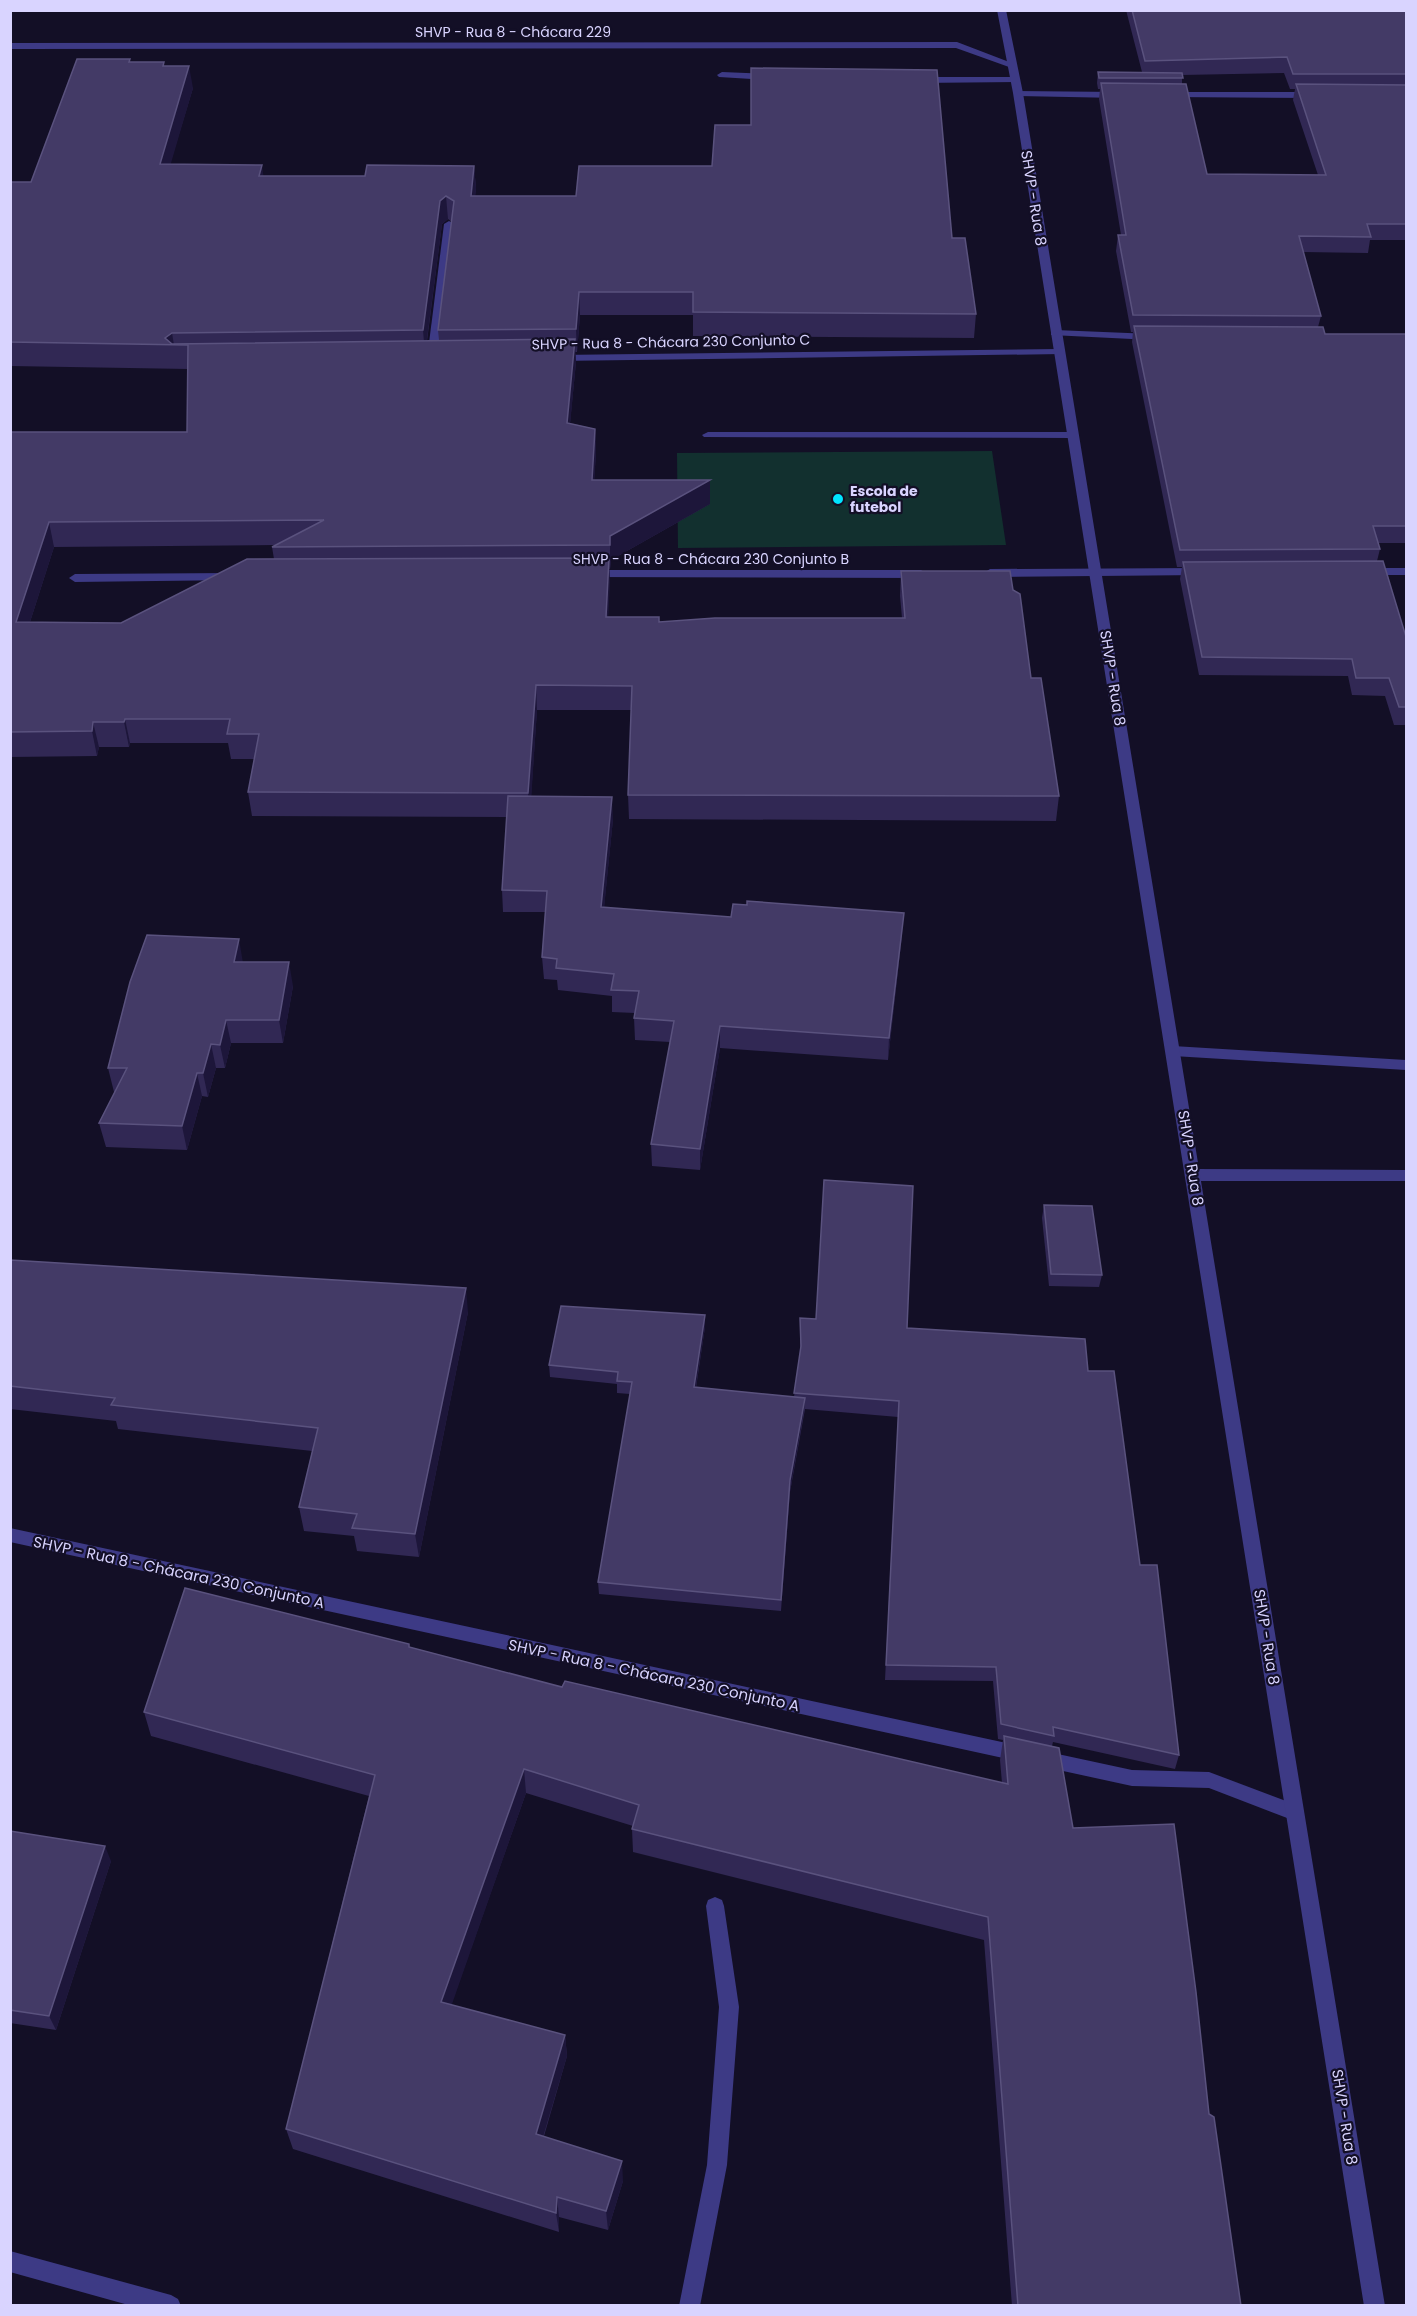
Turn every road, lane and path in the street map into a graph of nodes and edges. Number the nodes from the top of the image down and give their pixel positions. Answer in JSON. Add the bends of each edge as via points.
{"nodes":[{"id":1,"x":1001,"y":10,"type":"edge"},
{"id":2,"x":10,"y":46,"type":"edge"},
{"id":3,"x":722,"y":75,"type":"dead end"},
{"id":4,"x":779,"y":77,"type":"edge"},
{"id":5,"x":1015,"y":79,"type":"junction"},
{"id":6,"x":905,"y":80,"type":"edge"},
{"id":7,"x":1130,"y":95,"type":"edge"},
{"id":8,"x":1165,"y":95,"type":"edge"},
{"id":9,"x":1328,"y":95,"type":"edge"},
{"id":10,"x":449,"y":224,"type":"edge"},
{"id":11,"x":1054,"y":333,"type":"junction"},
{"id":12,"x":1167,"y":337,"type":"edge"},
{"id":13,"x":1058,"y":352,"type":"junction"},
{"id":14,"x":550,"y":358,"type":"edge"},
{"id":15,"x":432,"y":359,"type":"edge"},
{"id":16,"x":708,"y":435,"type":"dead end"},
{"id":17,"x":1072,"y":435,"type":"junction"},
{"id":18,"x":1215,"y":572,"type":"edge"},
{"id":19,"x":1359,"y":572,"type":"edge"},
{"id":20,"x":1407,"y":572,"type":"edge"},
{"id":21,"x":937,"y":573,"type":"edge"},
{"id":22,"x":972,"y":573,"type":"edge"},
{"id":23,"x":1096,"y":573,"type":"junction"},
{"id":24,"x":580,"y":574,"type":"edge"},
{"id":25,"x":251,"y":576,"type":"edge"},
{"id":26,"x":75,"y":578,"type":"dead end"},
{"id":27,"x":1173,"y":1051,"type":"junction"},
{"id":28,"x":1407,"y":1065,"type":"edge"},
{"id":29,"x":1194,"y":1175,"type":"junction"},
{"id":30,"x":1407,"y":1176,"type":"edge"},
{"id":31,"x":10,"y":1535,"type":"edge"},
{"id":32,"x":1295,"y":1813,"type":"junction"},
{"id":33,"x":715,"y":1906,"type":"dead end"},
{"id":34,"x":10,"y":2261,"type":"edge"},
{"id":35,"x":171,"y":2306,"type":"edge"},
{"id":36,"x":689,"y":2306,"type":"edge"},
{"id":37,"x":1375,"y":2306,"type":"edge"}],
"edges":[{"from":1,"to":5,"type":"street","name":"SHVP - Rua 8"},
{"from":2,"to":5,"type":"street","name":"SHVP - Rua 8 - Chácara 229","via":[[957,45]]},
{"from":3,"to":4,"type":"street"},
{"from":5,"to":6,"type":"street"},
{"from":5,"to":7,"type":"street"},
{"from":5,"to":11,"type":"street","name":"SHVP - Rua 8"},
{"from":8,"to":9,"type":"street"},
{"from":10,"to":15,"type":"street"},
{"from":11,"to":12,"type":"street"},
{"from":11,"to":13,"type":"street","name":"SHVP - Rua 8"},
{"from":13,"to":14,"type":"street","name":"SHVP - Rua 8 - Chácara 230 Conjunto C"},
{"from":13,"to":17,"type":"street","name":"SHVP - Rua 8"},
{"from":16,"to":17,"type":"street"},
{"from":17,"to":23,"type":"street","name":"SHVP - Rua 8"},
{"from":18,"to":23,"type":"street"},
{"from":19,"to":20,"type":"street"},
{"from":21,"to":24,"type":"street","name":"SHVP - Rua 8 - Chácara 230 Conjunto B"},
{"from":22,"to":23,"type":"street"},
{"from":23,"to":27,"type":"street","name":"SHVP - Rua 8"},
{"from":25,"to":26,"type":"street"},
{"from":27,"to":28,"type":"street"},
{"from":27,"to":29,"type":"street","name":"SHVP - Rua 8"},
{"from":29,"to":30,"type":"street"},
{"from":29,"to":32,"type":"street","name":"SHVP - Rua 8"},
{"from":31,"to":32,"type":"street","name":"SHVP - Rua 8 - Chácara 230 Conjunto A","via":[[1132,1778],[1209,1780]]},
{"from":32,"to":37,"type":"street","name":"SHVP - Rua 8"},
{"from":33,"to":36,"type":"street","via":[[729,2007],[717,2165]]},
{"from":34,"to":35,"type":"street"}]}
